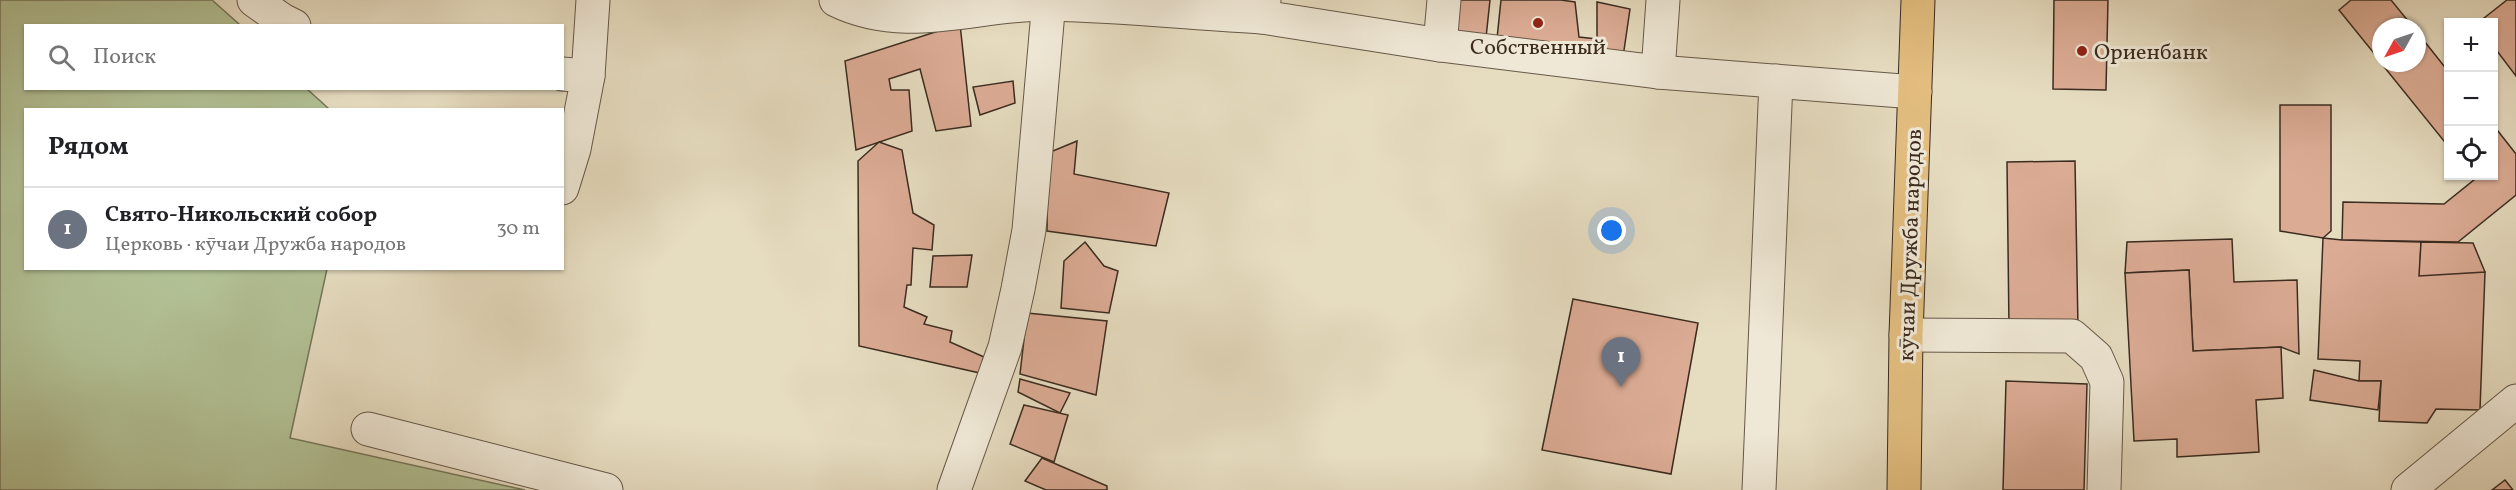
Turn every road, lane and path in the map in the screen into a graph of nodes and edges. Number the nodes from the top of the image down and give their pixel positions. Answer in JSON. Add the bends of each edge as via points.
{"nodes":[{"id":1,"x":254,"y":0,"type":"edge"},
{"id":2,"x":593,"y":0,"type":"edge"},
{"id":3,"x":836,"y":0,"type":"edge"},
{"id":4,"x":1444,"y":0,"type":"edge"},
{"id":5,"x":1663,"y":0,"type":"edge"},
{"id":6,"x":1918,"y":0,"type":"edge"},
{"id":7,"x":1050,"y":2,"type":"edge"},
{"id":8,"x":1263,"y":9,"type":"edge"},
{"id":9,"x":290,"y":24,"type":"edge"},
{"id":10,"x":1440,"y":45,"type":"junction"},
{"id":11,"x":1658,"y":72,"type":"junction"},
{"id":12,"x":575,"y":75,"type":"edge"},
{"id":13,"x":1776,"y":81,"type":"junction"},
{"id":14,"x":1915,"y":92,"type":"junction"},
{"id":15,"x":564,"y":182,"type":"edge"},
{"id":16,"x":1906,"y":335,"type":"junction"},
{"id":17,"x":2516,"y":401,"type":"edge"},
{"id":18,"x":368,"y":429,"type":"dead end"},
{"id":19,"x":606,"y":490,"type":"edge"},
{"id":20,"x":954,"y":490,"type":"edge"},
{"id":21,"x":1759,"y":490,"type":"edge"},
{"id":22,"x":1904,"y":490,"type":"edge"},
{"id":23,"x":2104,"y":490,"type":"edge"},
{"id":24,"x":2408,"y":490,"type":"edge"}],
"edges":[{"from":1,"to":9,"type":"lane"},
{"from":2,"to":12,"type":"lane"},
{"from":3,"to":7,"type":"lane","via":[[858,10],[911,17]]},
{"from":4,"to":10,"type":"lane"},
{"from":5,"to":11,"type":"lane"},
{"from":6,"to":14,"type":"main road","name":"кӯчаи Дружба народов"},
{"from":7,"to":8,"type":"lane"},
{"from":7,"to":20,"type":"lane","via":[[1029,230],[1018,290],[1005,347]]},
{"from":8,"to":10,"type":"lane"},
{"from":10,"to":11,"type":"lane"},
{"from":11,"to":13,"type":"lane"},
{"from":12,"to":15,"type":"lane","via":[[574,149]]},
{"from":13,"to":14,"type":"lane"},
{"from":13,"to":21,"type":"lane"},
{"from":14,"to":16,"type":"main road","name":"кӯчаи Дружба народов"},
{"from":16,"to":22,"type":"main road","name":"кӯчаи Дружба народов"},
{"from":16,"to":23,"type":"lane","via":[[2072,336],[2096,357],[2107,382]]},
{"from":17,"to":24,"type":"lane"},
{"from":18,"to":19,"type":"lane"}]}
